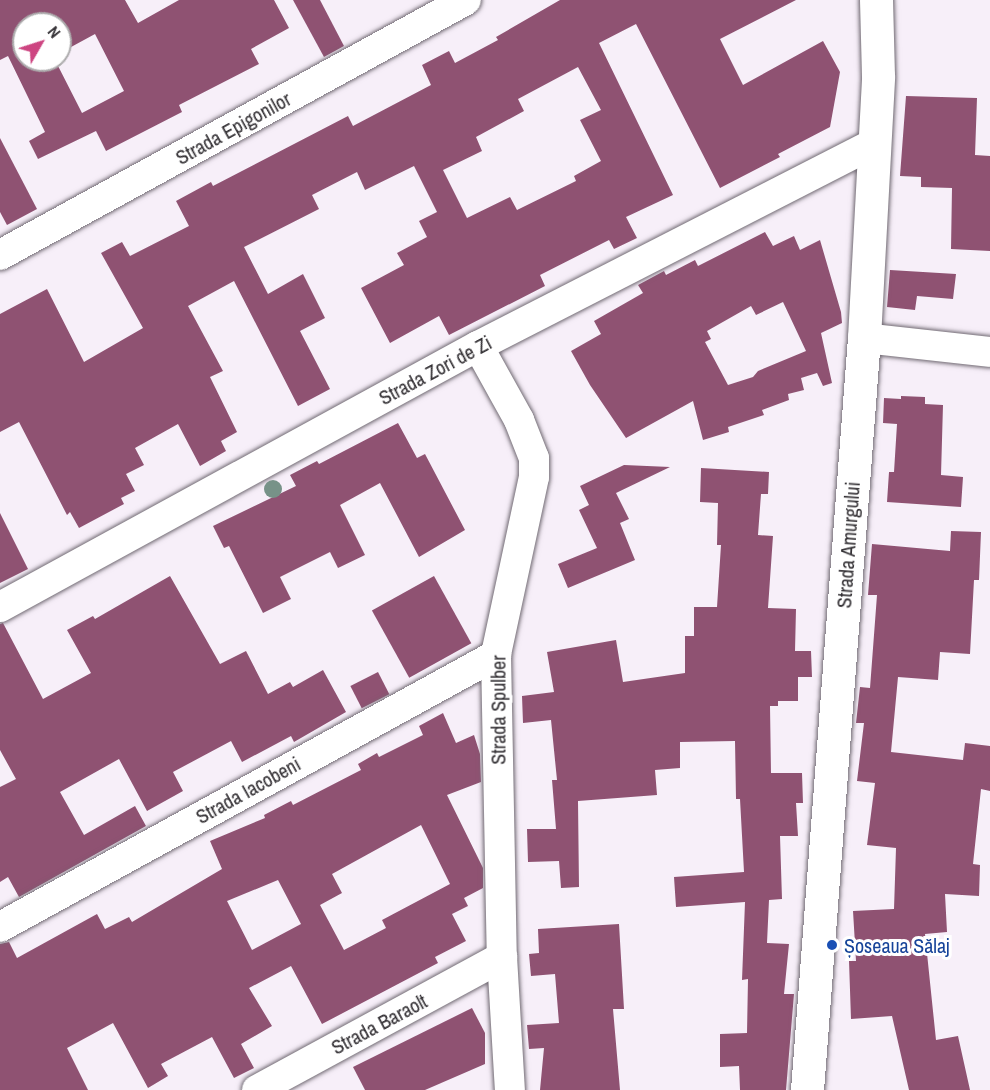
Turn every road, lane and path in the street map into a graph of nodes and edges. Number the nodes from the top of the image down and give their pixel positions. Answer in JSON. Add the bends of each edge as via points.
{"nodes":[{"id":1,"x":466,"y":0,"type":"edge"},
{"id":2,"x":876,"y":0,"type":"edge"},
{"id":3,"x":875,"y":143,"type":"junction"},
{"id":4,"x":0,"y":255,"type":"edge"},
{"id":5,"x":864,"y":338,"type":"junction"},
{"id":6,"x":478,"y":346,"type":"junction"},
{"id":7,"x":990,"y":352,"type":"edge"},
{"id":8,"x":0,"y":607,"type":"edge"},
{"id":9,"x":496,"y":655,"type":"junction"},
{"id":10,"x":0,"y":927,"type":"edge"},
{"id":11,"x":502,"y":957,"type":"junction"},
{"id":12,"x":257,"y":1090,"type":"edge"},
{"id":13,"x":510,"y":1090,"type":"edge"},
{"id":14,"x":807,"y":1090,"type":"edge"}],
"edges":[{"from":1,"to":4,"type":"street","name":"Strada Epigonilor"},
{"from":2,"to":3,"type":"street","name":"Strada Amurgului"},
{"from":3,"to":5,"type":"street","name":"Strada Amurgului"},
{"from":3,"to":6,"type":"street","name":"Strada Zori de Zi"},
{"from":5,"to":7,"type":"street"},
{"from":5,"to":14,"type":"street","name":"Strada Amurgului"},
{"from":6,"to":8,"type":"street","name":"Strada Zori de Zi"},
{"from":6,"to":9,"type":"street","name":"Strada Spulber","via":[[519,420],[534,458],[534,477]]},
{"from":9,"to":10,"type":"street","name":"Strada Iacobeni"},
{"from":9,"to":11,"type":"street","name":"Strada Spulber"},
{"from":11,"to":12,"type":"street","name":"Strada Baraolt"},
{"from":11,"to":13,"type":"street","name":"Strada Spulber"}]}
